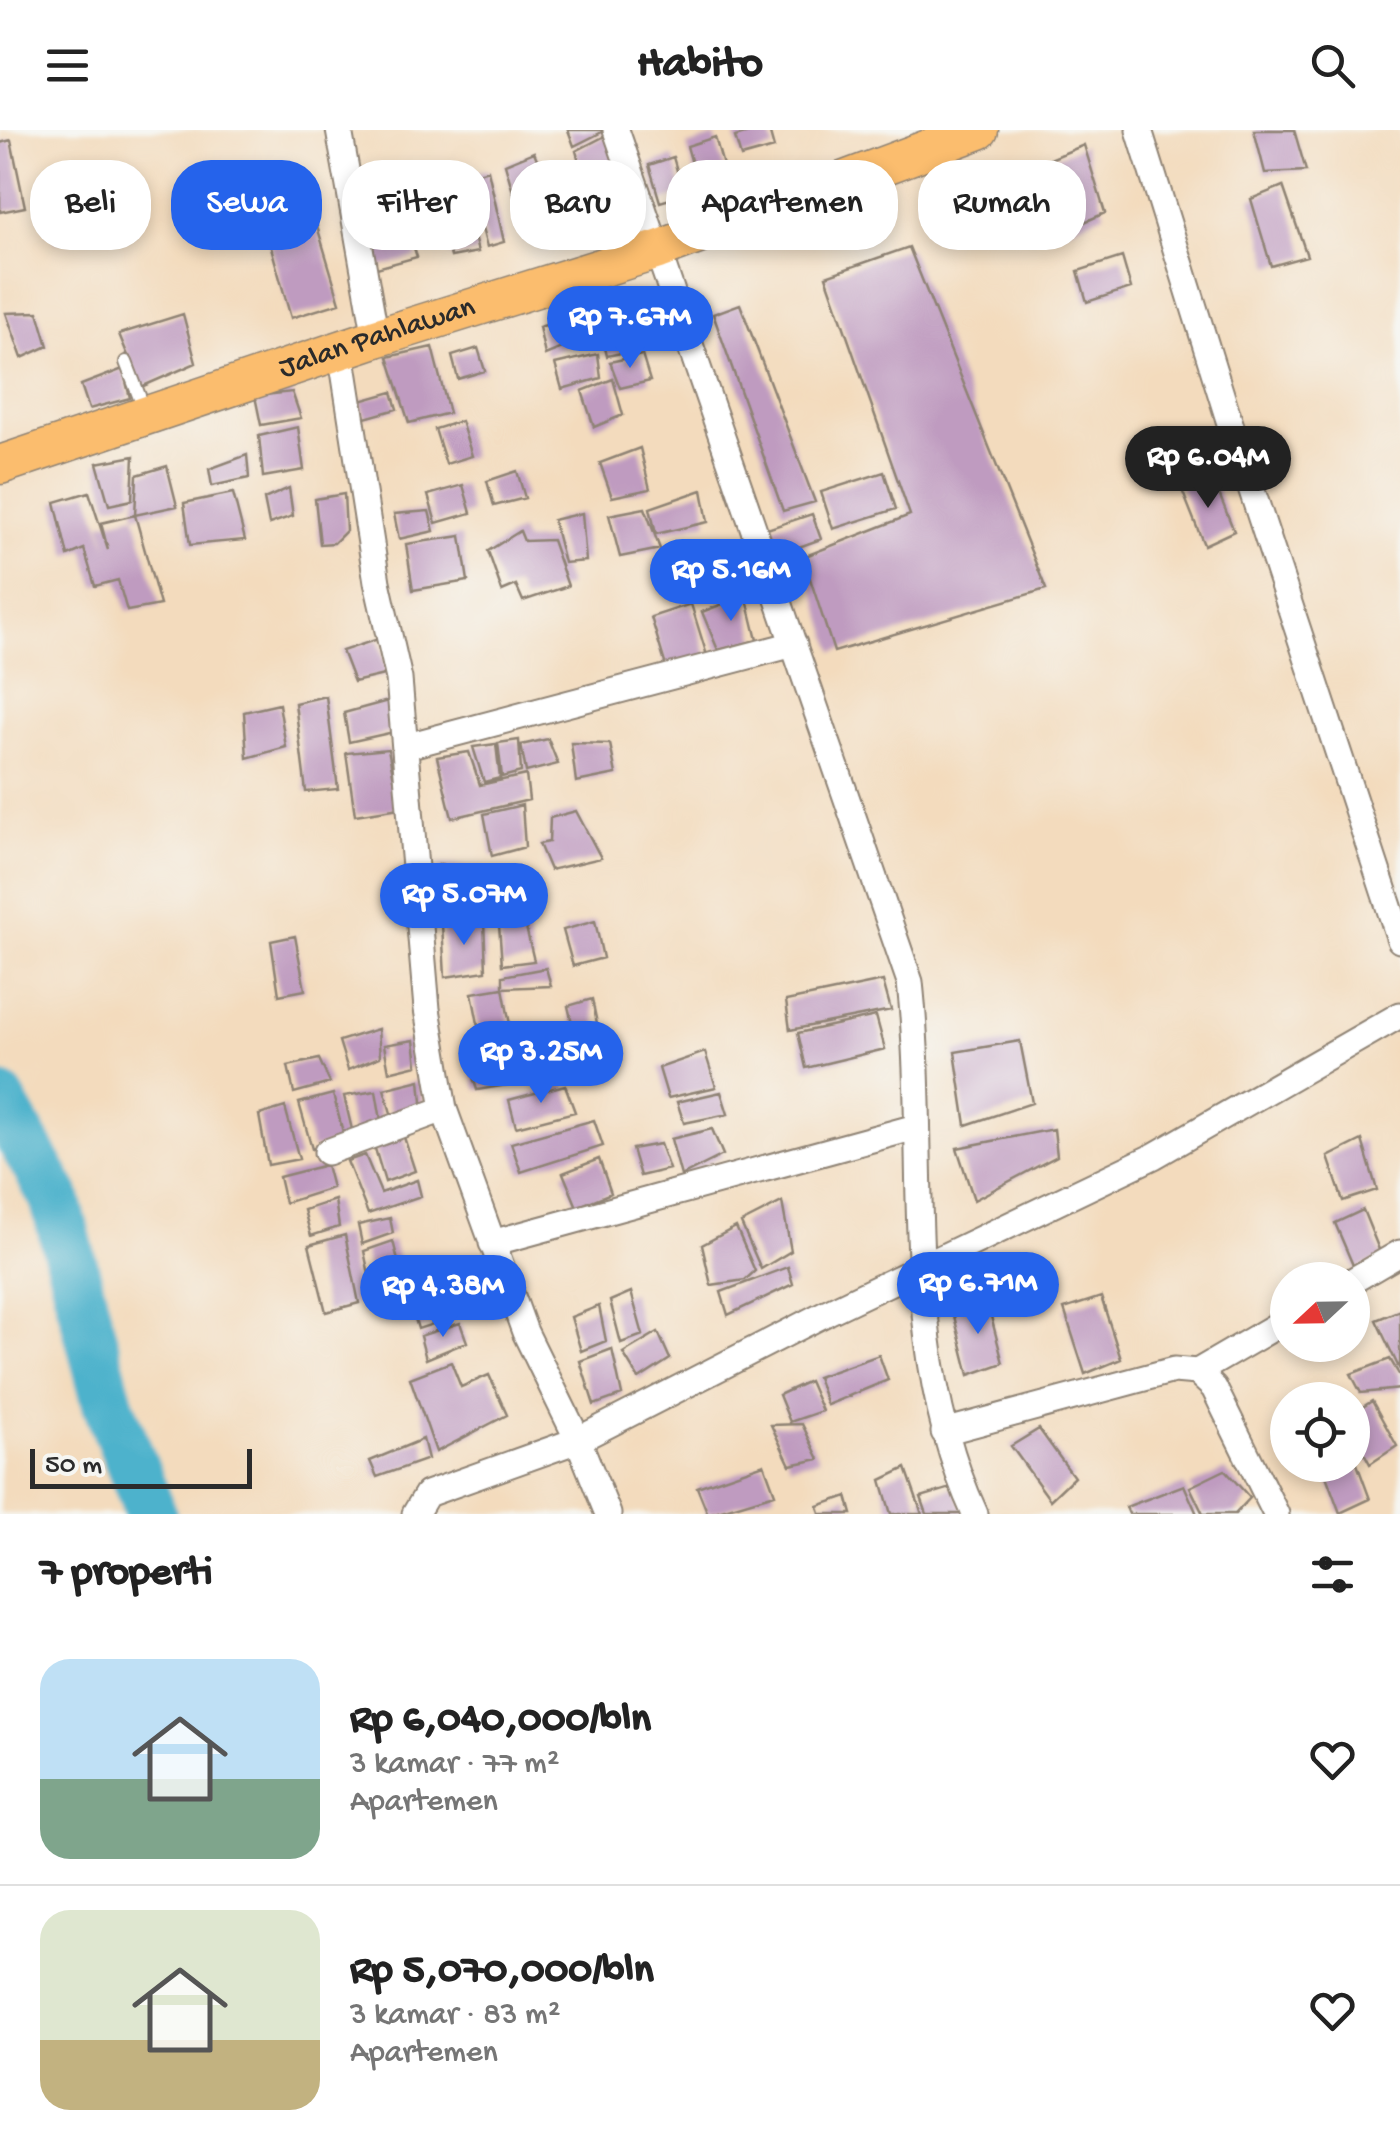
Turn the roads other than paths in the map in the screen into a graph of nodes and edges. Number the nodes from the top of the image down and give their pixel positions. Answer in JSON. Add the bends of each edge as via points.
{"nodes":[{"id":1,"x":339,"y":130,"type":"edge"},
{"id":2,"x":616,"y":130,"type":"edge"},
{"id":3,"x":979,"y":130,"type":"edge"},
{"id":4,"x":1140,"y":130,"type":"edge"},
{"id":5,"x":658,"y":250,"type":"junction"},
{"id":6,"x":358,"y":345,"type":"junction"},
{"id":7,"x":126,"y":362,"type":"dead end"},
{"id":8,"x":147,"y":416,"type":"junction"},
{"id":9,"x":0,"y":465,"type":"edge"},
{"id":10,"x":794,"y":644,"type":"junction"},
{"id":11,"x":407,"y":746,"type":"junction"},
{"id":12,"x":1400,"y":940,"type":"edge"},
{"id":13,"x":1400,"y":1014,"type":"edge"},
{"id":14,"x":444,"y":1109,"type":"junction"},
{"id":15,"x":916,"y":1127,"type":"junction"},
{"id":16,"x":327,"y":1152,"type":"dead end"},
{"id":17,"x":492,"y":1243,"type":"junction"},
{"id":18,"x":1400,"y":1253,"type":"edge"},
{"id":19,"x":918,"y":1269,"type":"junction"},
{"id":20,"x":1370,"y":1270,"type":"edge"},
{"id":21,"x":1270,"y":1329,"type":"edge"},
{"id":22,"x":1197,"y":1372,"type":"junction"},
{"id":23,"x":944,"y":1432,"type":"junction"},
{"id":24,"x":578,"y":1440,"type":"junction"},
{"id":25,"x":415,"y":1514,"type":"edge"},
{"id":26,"x":608,"y":1514,"type":"edge"},
{"id":27,"x":975,"y":1514,"type":"edge"},
{"id":28,"x":1276,"y":1514,"type":"edge"}],
"edges":[{"from":1,"to":6,"type":"street"},
{"from":2,"to":5,"type":"street"},
{"from":3,"to":5,"type":"main road","name":"Jalan Pahlawan"},
{"from":4,"to":12,"type":"street"},
{"from":5,"to":6,"type":"main road","name":"Jalan Pahlawan"},
{"from":5,"to":10,"type":"street"},
{"from":6,"to":8,"type":"main road","name":"Jalan Pahlawan"},
{"from":6,"to":11,"type":"street","via":[[374,564]]},
{"from":7,"to":8,"type":"lane"},
{"from":8,"to":9,"type":"main road","name":"Jalan Pahlawan"},
{"from":10,"to":11,"type":"street"},
{"from":10,"to":15,"type":"street","via":[[910,982],[919,1068]]},
{"from":11,"to":14,"type":"street","via":[[427,1009]]},
{"from":13,"to":19,"type":"street","via":[[1154,1156]]},
{"from":14,"to":16,"type":"street"},
{"from":14,"to":17,"type":"street"},
{"from":15,"to":17,"type":"street"},
{"from":15,"to":19,"type":"street"},
{"from":17,"to":24,"type":"street","via":[[525,1332]]},
{"from":18,"to":20,"type":"street"},
{"from":19,"to":23,"type":"street"},
{"from":19,"to":24,"type":"street"},
{"from":21,"to":22,"type":"street"},
{"from":22,"to":23,"type":"street","via":[[1174,1370]]},
{"from":22,"to":28,"type":"street","via":[[1214,1388]]},
{"from":23,"to":27,"type":"street"},
{"from":24,"to":25,"type":"street","via":[[427,1494]]},
{"from":24,"to":26,"type":"street"}]}
